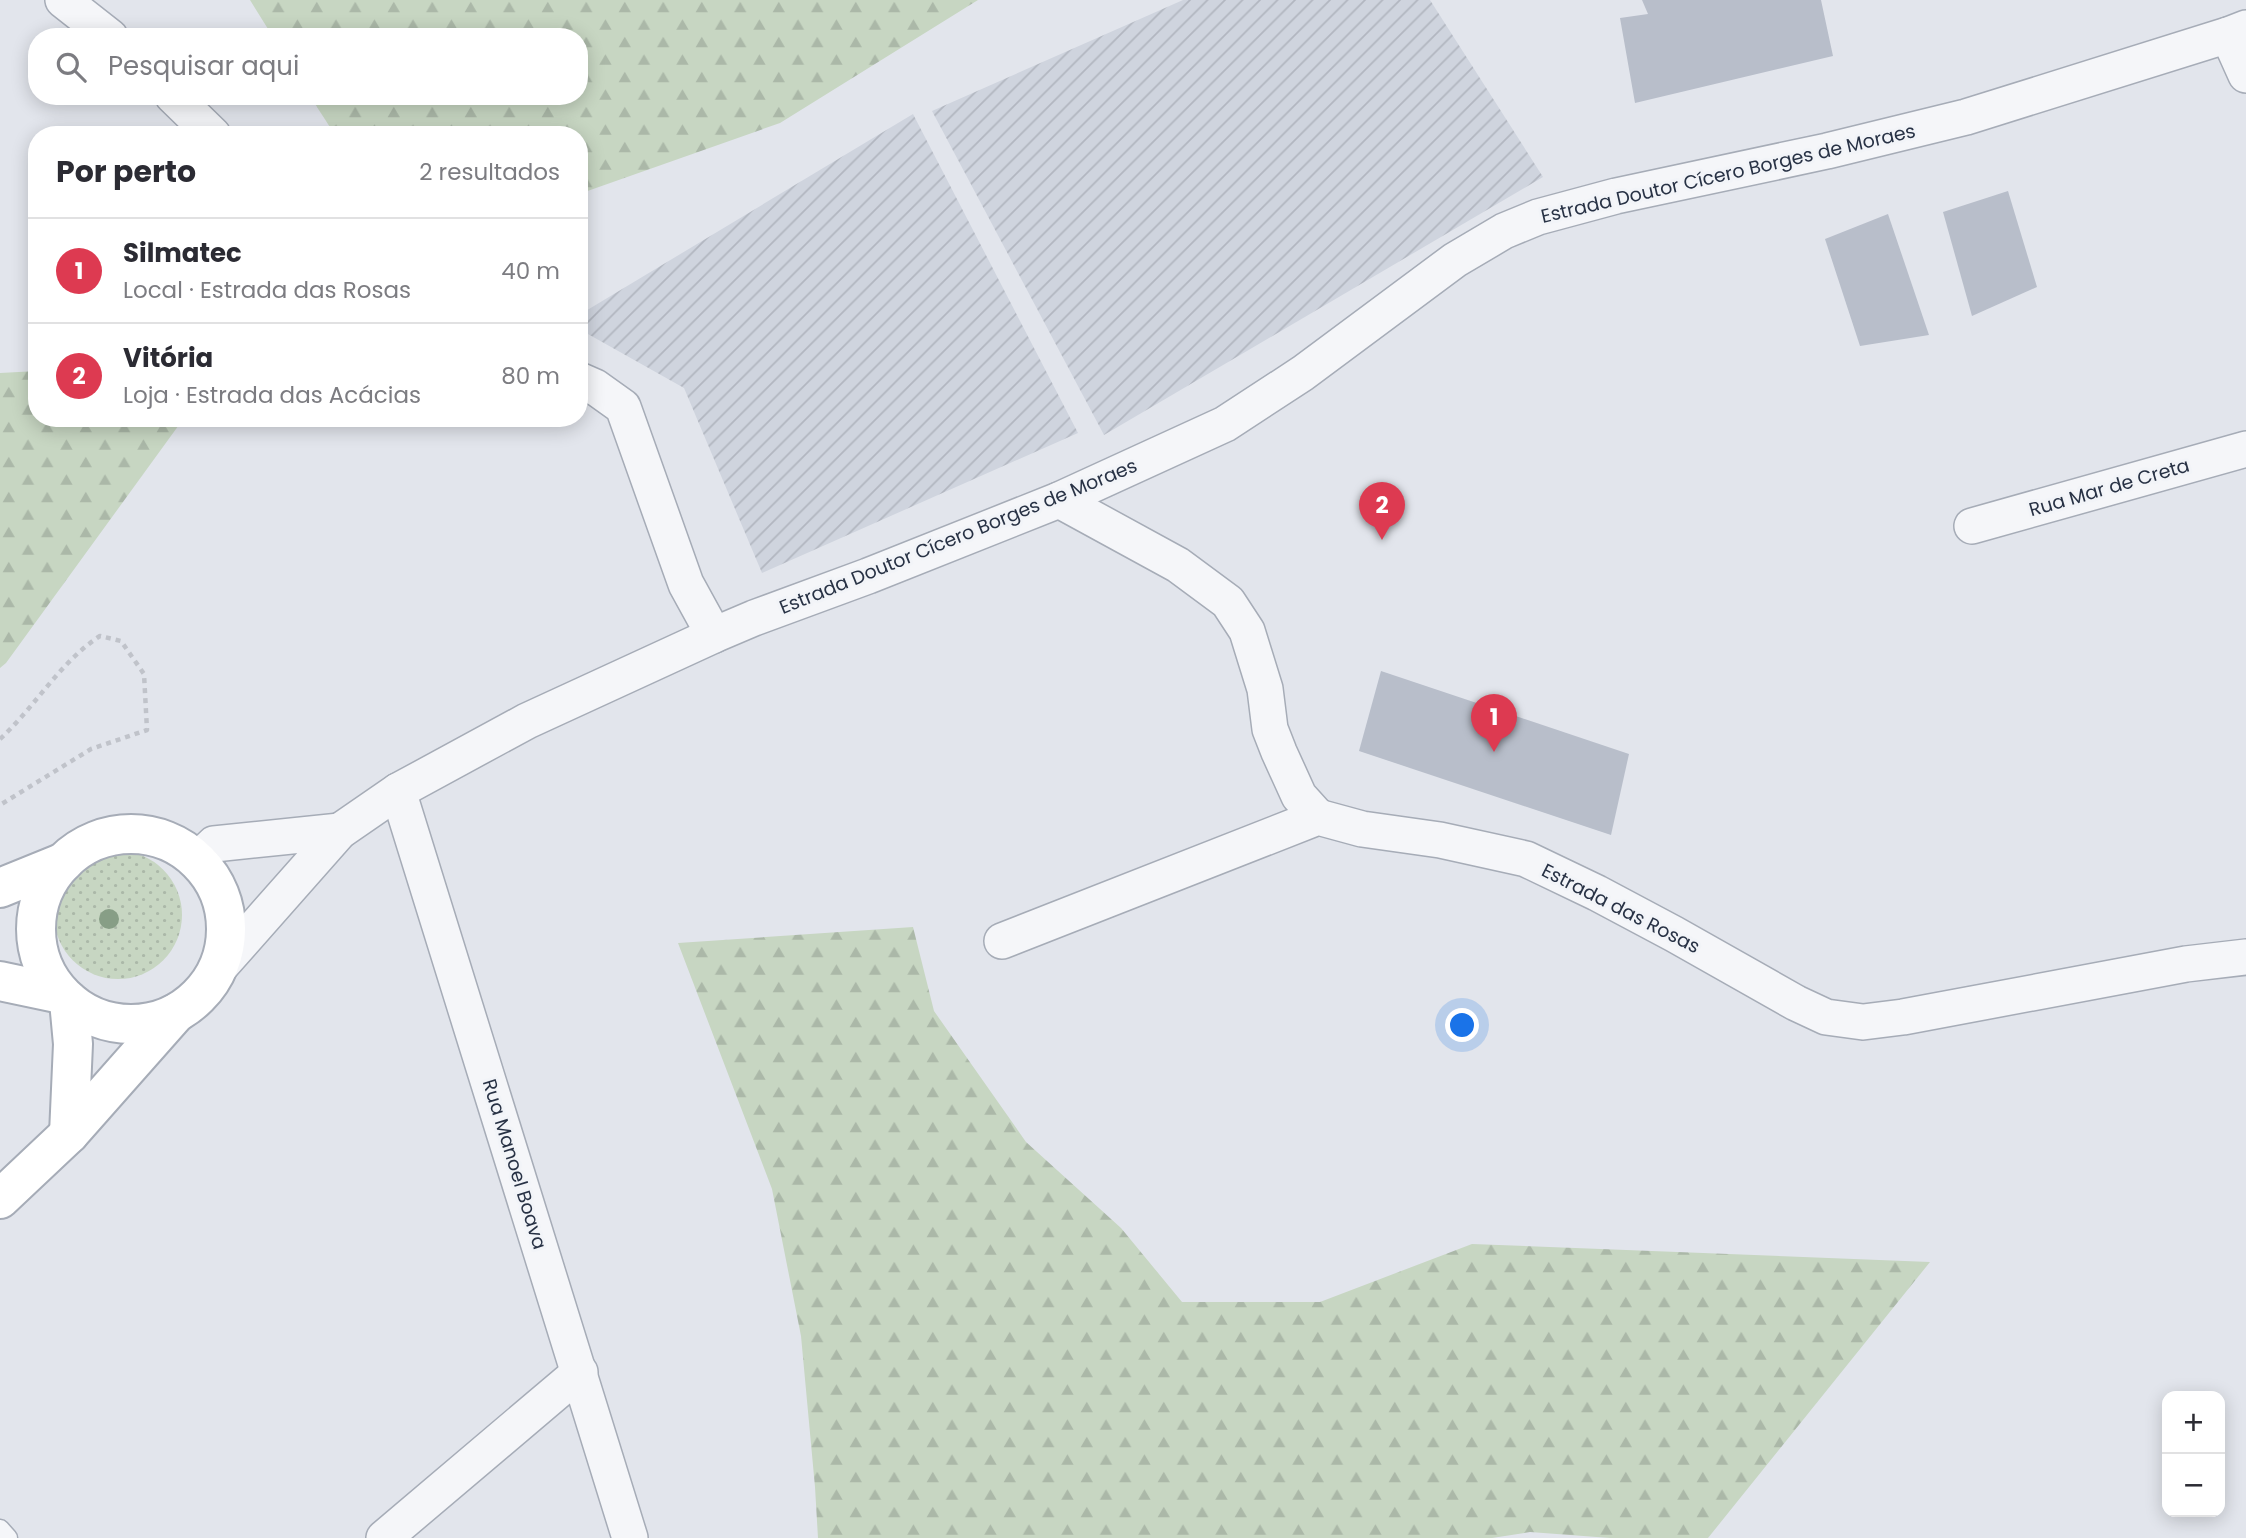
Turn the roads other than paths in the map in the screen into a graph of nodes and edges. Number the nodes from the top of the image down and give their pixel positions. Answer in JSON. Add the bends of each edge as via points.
{"nodes":[{"id":1,"x":63,"y":0,"type":"edge"},
{"id":2,"x":99,"y":28,"type":"edge"},
{"id":3,"x":2237,"y":32,"type":"edge"},
{"id":4,"x":2246,"y":75,"type":"edge"},
{"id":5,"x":182,"y":105,"type":"edge"},
{"id":6,"x":204,"y":126,"type":"edge"},
{"id":7,"x":588,"y":384,"type":"edge"},
{"id":8,"x":2246,"y":449,"type":"edge"},
{"id":9,"x":1059,"y":500,"type":"junction"},
{"id":10,"x":1972,"y":526,"type":"dead end"},
{"id":11,"x":714,"y":635,"type":"junction"},
{"id":12,"x":398,"y":791,"type":"junction"},
{"id":13,"x":1318,"y":817,"type":"junction"},
{"id":14,"x":340,"y":831,"type":"junction"},
{"id":15,"x":196,"y":861,"type":"junction"},
{"id":16,"x":64,"y":862,"type":"junction"},
{"id":17,"x":0,"y":888,"type":"edge"},
{"id":18,"x":1002,"y":941,"type":"dead end"},
{"id":19,"x":2246,"y":957,"type":"edge"},
{"id":20,"x":218,"y":969,"type":"junction"},
{"id":21,"x":0,"y":981,"type":"edge"},
{"id":22,"x":65,"y":998,"type":"junction"},
{"id":23,"x":176,"y":1013,"type":"junction"},
{"id":24,"x":69,"y":1135,"type":"junction"},
{"id":25,"x":0,"y":1199,"type":"edge"},
{"id":26,"x":580,"y":1371,"type":"junction"},
{"id":27,"x":0,"y":1529,"type":"edge"},
{"id":28,"x":8,"y":1538,"type":"edge"},
{"id":29,"x":384,"y":1538,"type":"edge"},
{"id":30,"x":630,"y":1538,"type":"edge"}],
"edges":[{"from":1,"to":2,"type":"street"},
{"from":3,"to":4,"type":"street"},
{"from":3,"to":9,"type":"street","name":"Estrada Doutor Cícero Borges de Moraes","via":[[1966,117],[1538,216],[1455,260],[1303,373],[1225,424]]},
{"from":5,"to":6,"type":"street"},
{"from":7,"to":11,"type":"street","via":[[623,407],[686,584]]},
{"from":8,"to":10,"type":"street","name":"Rua Mar de Creta"},
{"from":9,"to":11,"type":"street","name":"Estrada Doutor Cícero Borges de Moraes"},
{"from":9,"to":13,"type":"street","via":[[1178,565],[1228,603],[1247,631],[1279,752],[1299,796]]},
{"from":11,"to":12,"type":"street","name":"Estrada Doutor Cícero Borges de Moraes","via":[[527,720]]},
{"from":12,"to":14,"type":"street","name":"Estrada Doutor Cícero Borges de Moraes"},
{"from":12,"to":26,"type":"street","name":"Rua Manoel Boava"},
{"from":13,"to":18,"type":"street"},
{"from":13,"to":19,"type":"street","name":"Estrada das Rosas","via":[[1526,859],[1608,898],[1826,1017],[1863,1022],[1903,1017]]},
{"from":14,"to":15,"type":"street","name":"Estrada Doutor Cícero Borges de Moraes","via":[[214,844]]},
{"from":14,"to":20,"type":"street","name":"Estrada Doutor Cícero Borges de Moraes"},
{"from":15,"to":16,"type":"street","via":[[173,843],[145,835],[115,835],[88,845]]},
{"from":15,"to":20,"type":"street","via":[[215,883],[226,911],[227,940]]},
{"from":16,"to":17,"type":"street"},
{"from":16,"to":22,"type":"street","via":[[47,886],[37,913],[37,942],[45,970]]},
{"from":20,"to":23,"type":"street","via":[[201,994]]},
{"from":21,"to":22,"type":"street"},
{"from":22,"to":23,"type":"street","via":[[93,1016],[121,1024],[149,1023]]},
{"from":22,"to":24,"type":"street","via":[[74,1044]]},
{"from":23,"to":24,"type":"street"},
{"from":24,"to":25,"type":"street"},
{"from":26,"to":29,"type":"street"},
{"from":26,"to":30,"type":"street","name":"Rua Manoel Boava"},
{"from":27,"to":28,"type":"lane"}]}
